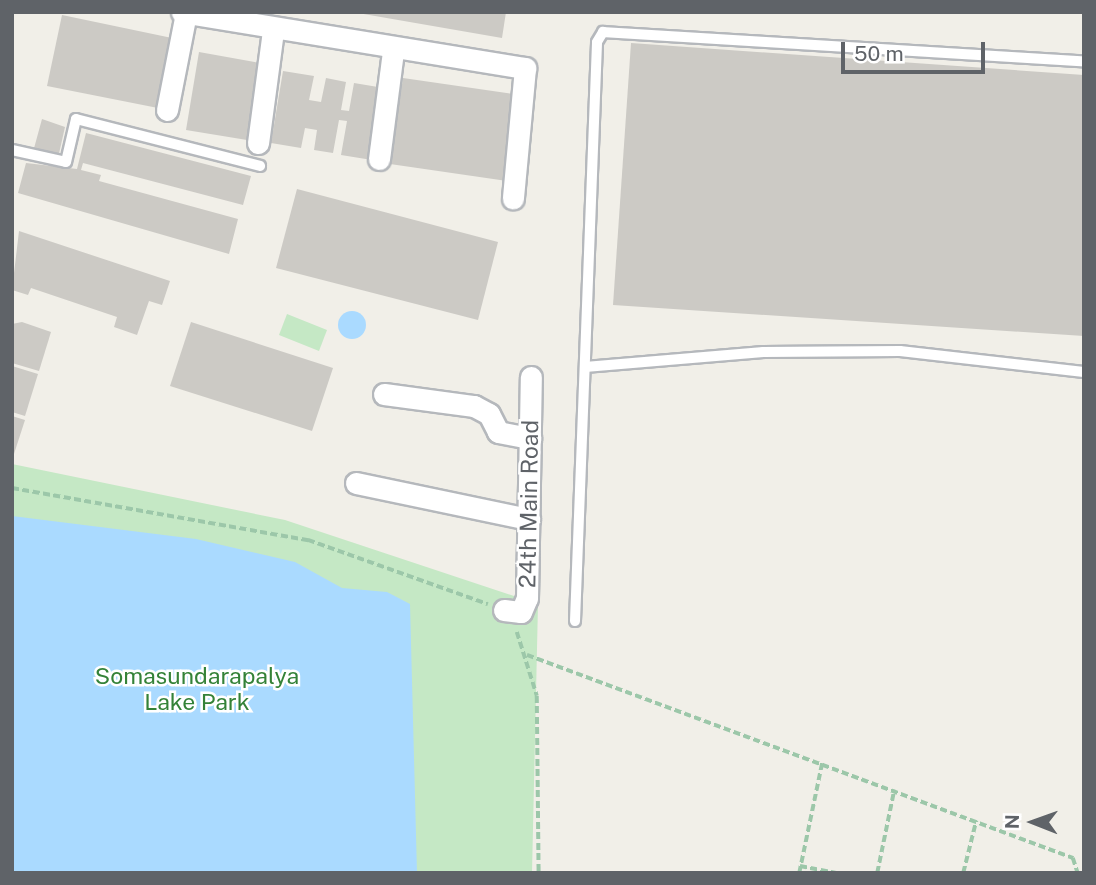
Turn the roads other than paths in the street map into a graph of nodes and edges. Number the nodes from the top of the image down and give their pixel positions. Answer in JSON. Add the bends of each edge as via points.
{"nodes":[{"id":1,"x":184,"y":13,"type":"edge"},
{"id":2,"x":273,"y":31,"type":"junction"},
{"id":3,"x":393,"y":51,"type":"junction"},
{"id":4,"x":1084,"y":61,"type":"edge"},
{"id":5,"x":167,"y":110,"type":"dead end"},
{"id":6,"x":258,"y":143,"type":"dead end"},
{"id":7,"x":12,"y":150,"type":"edge"},
{"id":8,"x":379,"y":159,"type":"dead end"},
{"id":9,"x":260,"y":166,"type":"dead end"},
{"id":10,"x":513,"y":198,"type":"dead end"},
{"id":11,"x":584,"y":367,"type":"junction"},
{"id":12,"x":1084,"y":372,"type":"edge"},
{"id":13,"x":531,"y":377,"type":"dead end"},
{"id":14,"x":384,"y":394,"type":"dead end"},
{"id":15,"x":530,"y":438,"type":"junction"},
{"id":16,"x":356,"y":483,"type":"dead end"},
{"id":17,"x":529,"y":519,"type":"junction"},
{"id":18,"x":504,"y":610,"type":"road end"},
{"id":19,"x":575,"y":621,"type":"dead end"}],
"edges":[{"from":1,"to":2,"type":"street"},
{"from":1,"to":5,"type":"street"},
{"from":2,"to":3,"type":"street"},
{"from":2,"to":6,"type":"street"},
{"from":3,"to":8,"type":"street"},
{"from":3,"to":10,"type":"street","via":[[524,68]]},
{"from":4,"to":11,"type":"lane","via":[[603,32],[597,42]]},
{"from":7,"to":9,"type":"lane","via":[[66,162],[76,119]]},
{"from":11,"to":12,"type":"lane","via":[[763,352],[900,351]]},
{"from":11,"to":19,"type":"lane"},
{"from":13,"to":15,"type":"street","name":"24th Main Road"},
{"from":14,"to":15,"type":"street","via":[[474,406],[489,414],[498,432]]},
{"from":15,"to":17,"type":"street","name":"24th Main Road"},
{"from":16,"to":17,"type":"street"},
{"from":17,"to":18,"type":"street","name":"24th Main Road","via":[[527,598],[521,612]]}]}
